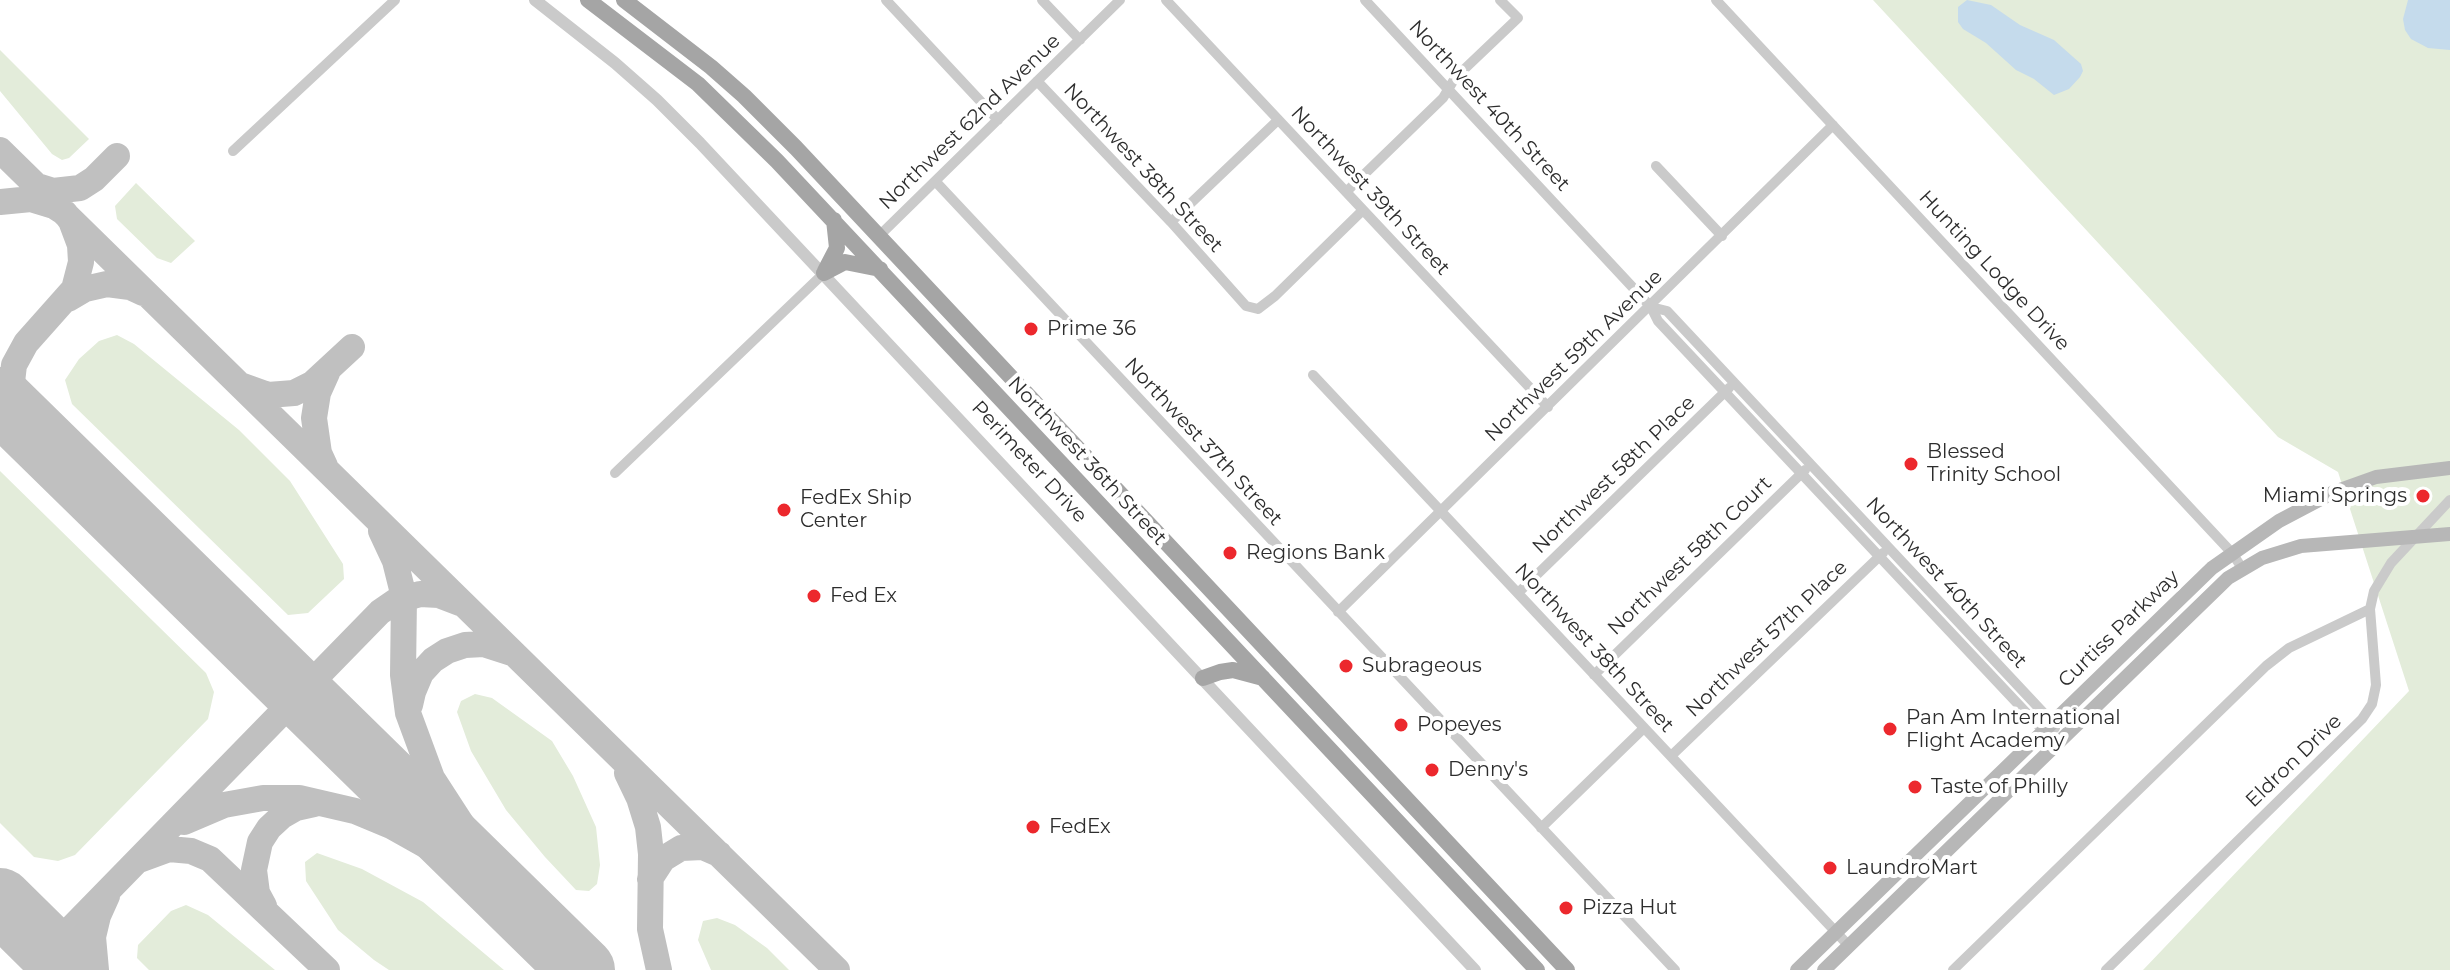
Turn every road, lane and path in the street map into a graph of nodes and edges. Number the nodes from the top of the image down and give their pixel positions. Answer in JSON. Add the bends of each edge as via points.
{"nodes":[{"id":1,"x":395,"y":0,"type":"edge"},
{"id":2,"x":535,"y":0,"type":"edge"},
{"id":3,"x":588,"y":0,"type":"edge"},
{"id":4,"x":624,"y":0,"type":"edge"},
{"id":5,"x":886,"y":0,"type":"edge"},
{"id":6,"x":1042,"y":0,"type":"edge"},
{"id":7,"x":1120,"y":0,"type":"edge"},
{"id":8,"x":1166,"y":0,"type":"edge"},
{"id":9,"x":1365,"y":0,"type":"edge"},
{"id":10,"x":1500,"y":0,"type":"edge"},
{"id":11,"x":1716,"y":0,"type":"edge"},
{"id":12,"x":1080,"y":40,"type":"junction"},
{"id":13,"x":711,"y":67,"type":"junction"},
{"id":14,"x":1037,"y":81,"type":"junction"},
{"id":15,"x":698,"y":84,"type":"junction"},
{"id":16,"x":1448,"y":88,"type":"junction"},
{"id":17,"x":998,"y":120,"type":"junction"},
{"id":18,"x":1278,"y":120,"type":"junction"},
{"id":19,"x":1833,"y":125,"type":"junction"},
{"id":20,"x":233,"y":151,"type":"dead end"},
{"id":21,"x":1656,"y":166,"type":"dead end"},
{"id":22,"x":936,"y":182,"type":"junction"},
{"id":23,"x":1346,"y":192,"type":"junction"},
{"id":24,"x":1363,"y":210,"type":"junction"},
{"id":25,"x":834,"y":220,"type":"junction"},
{"id":26,"x":1171,"y":222,"type":"junction"},
{"id":27,"x":879,"y":236,"type":"junction"},
{"id":28,"x":1722,"y":236,"type":"junction"},
{"id":29,"x":880,"y":269,"type":"junction"},
{"id":30,"x":824,"y":273,"type":"junction"},
{"id":31,"x":1651,"y":307,"type":"junction"},
{"id":32,"x":1313,"y":375,"type":"dead end"},
{"id":33,"x":1734,"y":383,"type":"junction"},
{"id":34,"x":1725,"y":392,"type":"junction"},
{"id":35,"x":1548,"y":407,"type":"junction"},
{"id":36,"x":1083,"y":453,"type":"junction"},
{"id":37,"x":1810,"y":464,"type":"junction"},
{"id":38,"x":1067,"y":468,"type":"junction"},
{"id":39,"x":2450,"y":468,"type":"edge"},
{"id":40,"x":615,"y":473,"type":"dead end"},
{"id":41,"x":1801,"y":473,"type":"junction"},
{"id":42,"x":2450,"y":500,"type":"edge"},
{"id":43,"x":1441,"y":511,"type":"junction"},
{"id":44,"x":2450,"y":534,"type":"edge"},
{"id":45,"x":2417,"y":536,"type":"junction"},
{"id":46,"x":1888,"y":547,"type":"junction"},
{"id":47,"x":2232,"y":553,"type":"junction"},
{"id":48,"x":1879,"y":556,"type":"junction"},
{"id":49,"x":2242,"y":568,"type":"junction"},
{"id":50,"x":1518,"y":593,"type":"junction"},
{"id":51,"x":2370,"y":609,"type":"junction"},
{"id":52,"x":1338,"y":612,"type":"junction"},
{"id":53,"x":1216,"y":628,"type":"junction"},
{"id":54,"x":1250,"y":632,"type":"junction"},
{"id":55,"x":1251,"y":665,"type":"junction"},
{"id":56,"x":1594,"y":675,"type":"junction"},
{"id":57,"x":1203,"y":678,"type":"junction"},
{"id":58,"x":1263,"y":678,"type":"junction"},
{"id":59,"x":2048,"y":726,"type":"junction"},
{"id":60,"x":1644,"y":728,"type":"junction"},
{"id":61,"x":2060,"y":740,"type":"junction"},
{"id":62,"x":1671,"y":756,"type":"junction"},
{"id":63,"x":1345,"y":765,"type":"junction"},
{"id":64,"x":1380,"y":770,"type":"junction"},
{"id":65,"x":1541,"y":828,"type":"junction"},
{"id":66,"x":1410,"y":834,"type":"junction"},
{"id":67,"x":1485,"y":883,"type":"junction"},
{"id":68,"x":1481,"y":910,"type":"junction"},
{"id":69,"x":1836,"y":933,"type":"junction"},
{"id":70,"x":1849,"y":946,"type":"junction"},
{"id":71,"x":1475,"y":970,"type":"edge"},
{"id":72,"x":1537,"y":970,"type":"edge"},
{"id":73,"x":1567,"y":970,"type":"edge"},
{"id":74,"x":1675,"y":970,"type":"edge"},
{"id":75,"x":1797,"y":970,"type":"edge"},
{"id":76,"x":1824,"y":970,"type":"edge"},
{"id":77,"x":1953,"y":970,"type":"edge"},
{"id":78,"x":2106,"y":970,"type":"edge"}],
"edges":[{"from":1,"to":20,"type":"street"},
{"from":2,"to":30,"type":"street","name":"Perimeter Drive","via":[[657,100]]},
{"from":3,"to":15,"type":"main road","name":"Northwest 36th Street"},
{"from":4,"to":13,"type":"main road","name":"Northwest 36th Street"},
{"from":5,"to":17,"type":"street"},
{"from":6,"to":12,"type":"street"},
{"from":7,"to":12,"type":"street","name":"Northwest 62nd Avenue"},
{"from":8,"to":18,"type":"street","name":"Northwest 39th Street"},
{"from":9,"to":16,"type":"street","name":"Northwest 40th Street"},
{"from":10,"to":16,"type":"street","via":[[1518,18]]},
{"from":11,"to":19,"type":"street","name":"Hunting Lodge Drive"},
{"from":12,"to":14,"type":"street","name":"Northwest 62nd Avenue"},
{"from":13,"to":15,"type":"main road"},
{"from":13,"to":27,"type":"main road","name":"Northwest 36th Street"},
{"from":14,"to":17,"type":"street","name":"Northwest 62nd Avenue"},
{"from":14,"to":26,"type":"street","name":"Northwest 38th Street"},
{"from":15,"to":25,"type":"main road","name":"Northwest 36th Street"},
{"from":16,"to":23,"type":"street"},
{"from":16,"to":31,"type":"street","name":"Northwest 40th Street"},
{"from":17,"to":22,"type":"street","name":"Northwest 62nd Avenue"},
{"from":18,"to":23,"type":"street","name":"Northwest 39th Street"},
{"from":18,"to":26,"type":"street"},
{"from":19,"to":28,"type":"street","name":"Northwest 59th Avenue"},
{"from":19,"to":47,"type":"street","name":"Hunting Lodge Drive"},
{"from":21,"to":28,"type":"street"},
{"from":22,"to":27,"type":"street","name":"Northwest 62nd Avenue"},
{"from":22,"to":52,"type":"street","name":"Northwest 37th Street"},
{"from":23,"to":24,"type":"street","name":"Northwest 39th Street"},
{"from":24,"to":26,"type":"street","name":"Northwest 38th Street","via":[[1258,309],[1246,306]]},
{"from":24,"to":35,"type":"street","name":"Northwest 39th Street"},
{"from":25,"to":29,"type":"main road","name":"Northwest 36th Street"},
{"from":25,"to":30,"type":"main road","via":[[837,248]]},
{"from":27,"to":36,"type":"main road","name":"Northwest 36th Street"},
{"from":28,"to":31,"type":"street","name":"Northwest 59th Avenue"},
{"from":29,"to":30,"type":"main road","via":[[845,262]]},
{"from":29,"to":38,"type":"main road","name":"Northwest 36th Street"},
{"from":30,"to":40,"type":"street"},
{"from":30,"to":57,"type":"street","name":"Perimeter Drive"},
{"from":31,"to":33,"type":"street","name":"Northwest 40th Street","via":[[1667,311]]},
{"from":31,"to":34,"type":"street","name":"Northwest 40th Street"},
{"from":31,"to":35,"type":"street","name":"Northwest 59th Avenue"},
{"from":32,"to":43,"type":"street","name":"Northwest 38th Street"},
{"from":33,"to":34,"type":"street","name":"Northwest 58th Place"},
{"from":33,"to":37,"type":"street","name":"Northwest 40th Street"},
{"from":34,"to":41,"type":"street","name":"Northwest 40th Street"},
{"from":34,"to":50,"type":"street","name":"Northwest 58th Place"},
{"from":35,"to":43,"type":"street","name":"Northwest 59th Avenue"},
{"from":36,"to":38,"type":"main road"},
{"from":36,"to":54,"type":"main road","name":"Northwest 36th Street"},
{"from":37,"to":41,"type":"street","name":"Northwest 58th Court"},
{"from":37,"to":46,"type":"street","name":"Northwest 40th Street"},
{"from":38,"to":53,"type":"main road","name":"Northwest 36th Street"},
{"from":39,"to":47,"type":"main road","name":"Curtiss Parkway","via":[[2359,482],[2309,503]]},
{"from":41,"to":48,"type":"street","name":"Northwest 40th Street"},
{"from":41,"to":56,"type":"street","name":"Northwest 58th Court"},
{"from":42,"to":45,"type":"street","name":"Eldron Drive"},
{"from":43,"to":50,"type":"street","name":"Northwest 38th Street"},
{"from":43,"to":52,"type":"street","name":"Northwest 59th Avenue"},
{"from":44,"to":45,"type":"main road","name":"Curtiss Parkway"},
{"from":45,"to":49,"type":"main road","name":"Curtiss Parkway","via":[[2301,546]]},
{"from":45,"to":51,"type":"street","name":"Eldron Drive","via":[[2391,563]]},
{"from":46,"to":48,"type":"street","name":"Northwest 57th Place"},
{"from":46,"to":59,"type":"street","name":"Northwest 40th Street"},
{"from":47,"to":49,"type":"street","name":"Hunting Lodge Drive"},
{"from":47,"to":59,"type":"main road","name":"Curtiss Parkway","via":[[2192,585]]},
{"from":48,"to":59,"type":"street","name":"Northwest 40th Street"},
{"from":48,"to":62,"type":"street","name":"Northwest 57th Place"},
{"from":49,"to":61,"type":"main road","name":"Curtiss Parkway"},
{"from":50,"to":56,"type":"street","name":"Northwest 38th Street"},
{"from":51,"to":77,"type":"street","via":[[2289,648],[2266,666]]},
{"from":51,"to":78,"type":"street","name":"Eldron Drive","via":[[2376,685],[2362,719]]},
{"from":52,"to":65,"type":"street","name":"Northwest 37th Street"},
{"from":53,"to":54,"type":"main road"},
{"from":53,"to":55,"type":"main road","name":"Northwest 36th Street"},
{"from":54,"to":55,"type":"main road"},
{"from":54,"to":64,"type":"main road","name":"Northwest 36th Street"},
{"from":55,"to":58,"type":"main road","name":"Northwest 36th Street"},
{"from":56,"to":60,"type":"street","name":"Northwest 38th Street"},
{"from":57,"to":58,"type":"main road","via":[[1227,670]]},
{"from":57,"to":71,"type":"street","name":"Perimeter Drive"},
{"from":58,"to":63,"type":"main road","name":"Northwest 36th Street"},
{"from":59,"to":61,"type":"street","name":"Northwest 40th Street"},
{"from":59,"to":69,"type":"main road","name":"Curtiss Parkway"},
{"from":60,"to":62,"type":"street","name":"Northwest 38th Street"},
{"from":60,"to":65,"type":"street"},
{"from":61,"to":70,"type":"main road","name":"Curtiss Parkway"},
{"from":62,"to":69,"type":"street","name":"Northwest 38th Street"},
{"from":63,"to":64,"type":"main road"},
{"from":63,"to":66,"type":"main road","name":"Northwest 36th Street"},
{"from":64,"to":67,"type":"main road","name":"Northwest 36th Street"},
{"from":65,"to":74,"type":"street","name":"Northwest 37th Street"},
{"from":66,"to":67,"type":"main road","via":[[1425,837],[1454,868]]},
{"from":66,"to":68,"type":"main road","name":"Northwest 36th Street"},
{"from":67,"to":68,"type":"main road","via":[[1478,895]]},
{"from":67,"to":73,"type":"main road","name":"Northwest 36th Street"},
{"from":68,"to":72,"type":"main road","name":"Northwest 36th Street"},
{"from":69,"to":70,"type":"street","name":"Northwest 38th Street"},
{"from":69,"to":75,"type":"main road","name":"Curtiss Parkway"},
{"from":70,"to":76,"type":"main road","name":"Curtiss Parkway"}]}
